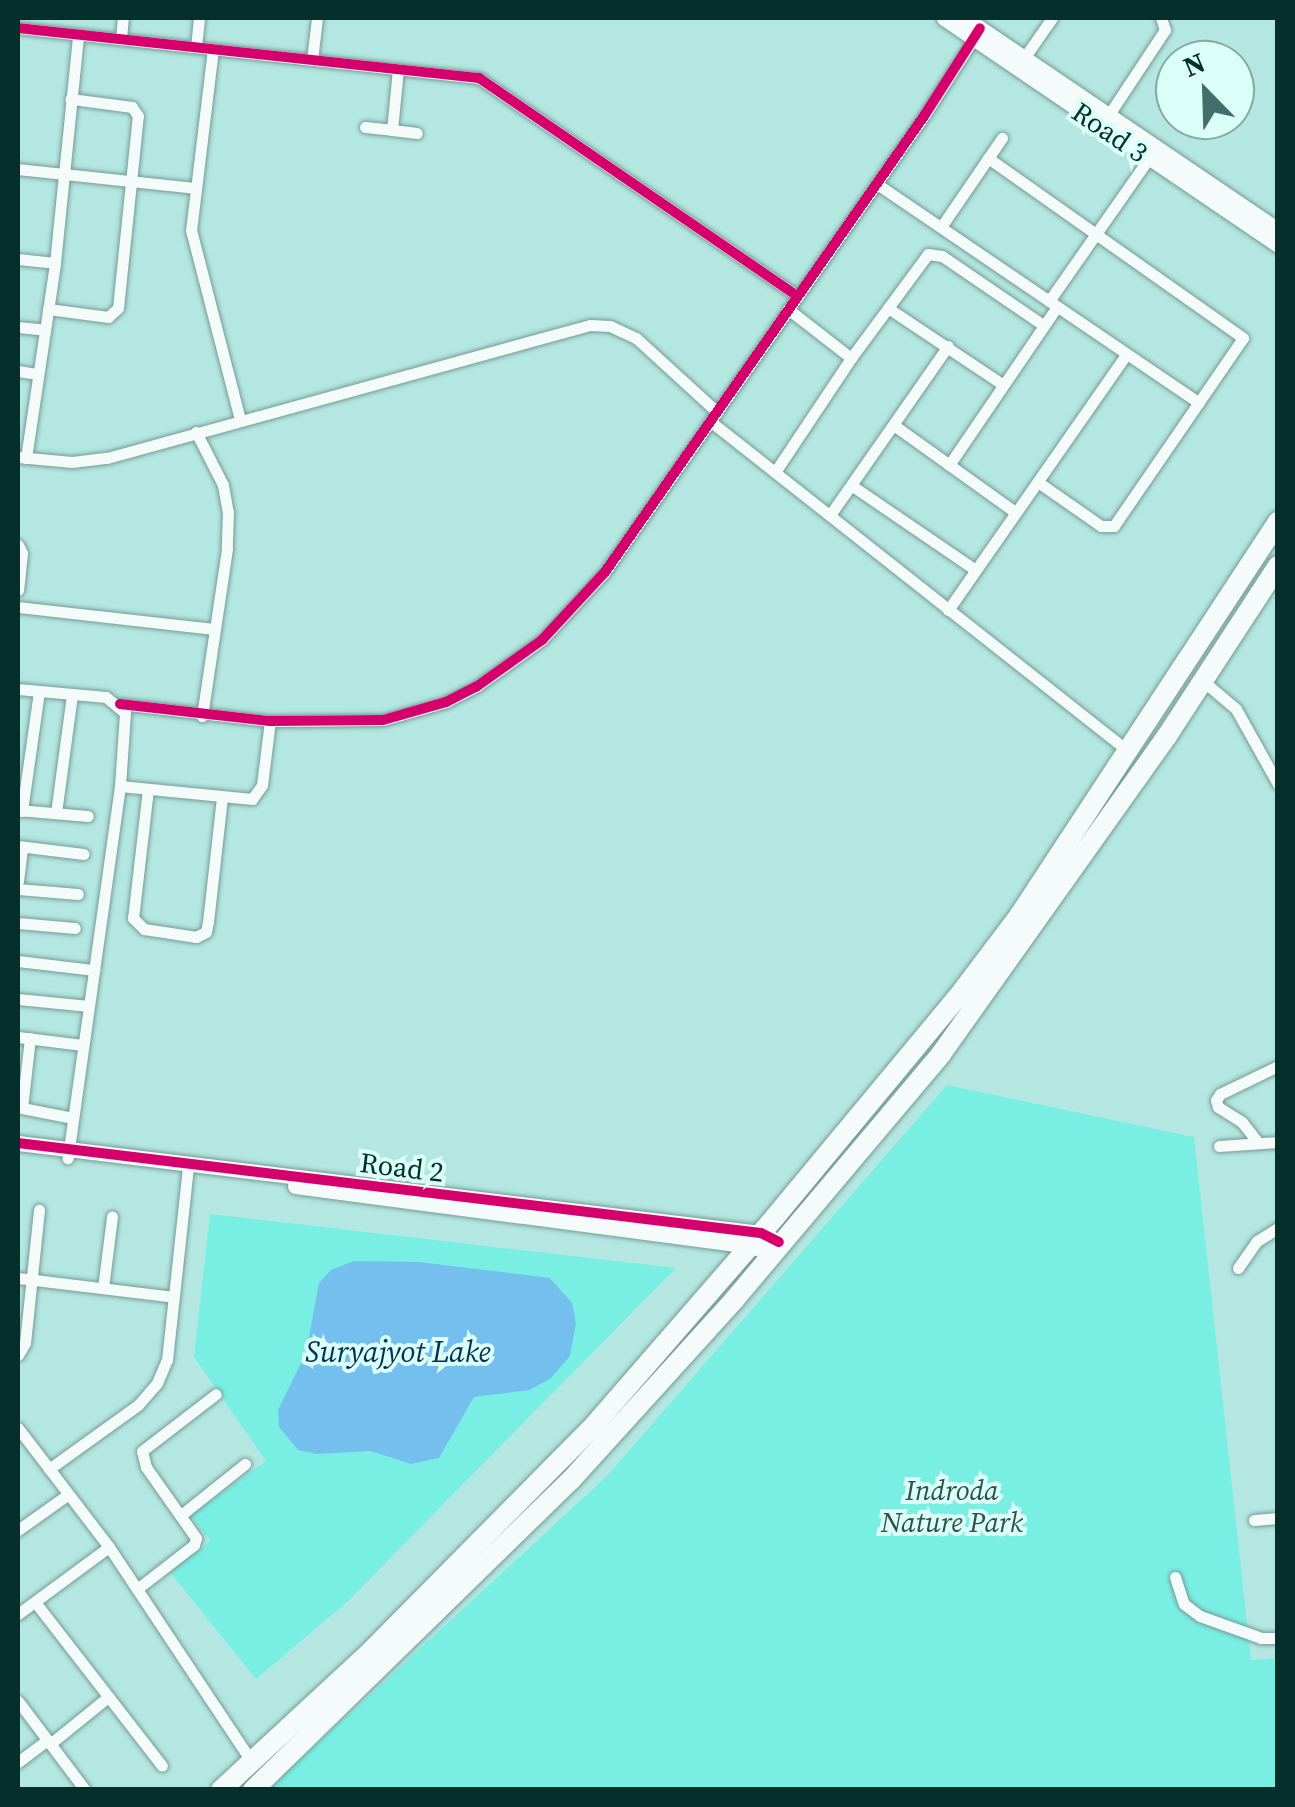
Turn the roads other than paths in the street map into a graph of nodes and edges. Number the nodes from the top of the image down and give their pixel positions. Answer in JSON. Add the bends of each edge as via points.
{"nodes":[{"id":1,"x":123,"y":18,"type":"edge"},
{"id":2,"x":199,"y":18,"type":"edge"},
{"id":3,"x":317,"y":18,"type":"edge"},
{"id":4,"x":944,"y":18,"type":"edge"},
{"id":5,"x":965,"y":18,"type":"edge"},
{"id":6,"x":1052,"y":18,"type":"edge"},
{"id":7,"x":1161,"y":18,"type":"edge"},
{"id":8,"x":48,"y":24,"type":"edge"},
{"id":9,"x":18,"y":28,"type":"edge"},
{"id":10,"x":977,"y":33,"type":"junction"},
{"id":11,"x":78,"y":35,"type":"junction"},
{"id":12,"x":121,"y":39,"type":"junction"},
{"id":13,"x":196,"y":47,"type":"junction"},
{"id":14,"x":213,"y":49,"type":"junction"},
{"id":15,"x":1024,"y":58,"type":"junction"},
{"id":16,"x":312,"y":60,"type":"junction"},
{"id":17,"x":398,"y":69,"type":"junction"},
{"id":18,"x":72,"y":99,"type":"junction"},
{"id":19,"x":1105,"y":121,"type":"junction"},
{"id":20,"x":365,"y":126,"type":"dead end"},
{"id":21,"x":392,"y":130,"type":"junction"},
{"id":22,"x":417,"y":134,"type":"dead end"},
{"id":23,"x":1002,"y":138,"type":"dead end"},
{"id":24,"x":988,"y":158,"type":"junction"},
{"id":25,"x":1149,"y":158,"type":"junction"},
{"id":26,"x":18,"y":169,"type":"edge"},
{"id":27,"x":64,"y":174,"type":"junction"},
{"id":28,"x":130,"y":182,"type":"junction"},
{"id":29,"x":877,"y":184,"type":"junction"},
{"id":30,"x":196,"y":188,"type":"junction"},
{"id":31,"x":942,"y":226,"type":"junction"},
{"id":32,"x":1278,"y":230,"type":"edge"},
{"id":33,"x":1096,"y":233,"type":"junction"},
{"id":34,"x":1278,"y":245,"type":"edge"},
{"id":35,"x":18,"y":259,"type":"edge"},
{"id":36,"x":55,"y":262,"type":"junction"},
{"id":37,"x":796,"y":295,"type":"junction"},
{"id":38,"x":1052,"y":305,"type":"junction"},
{"id":39,"x":888,"y":308,"type":"junction"},
{"id":40,"x":48,"y":309,"type":"junction"},
{"id":41,"x":788,"y":309,"type":"junction"},
{"id":42,"x":1043,"y":325,"type":"junction"},
{"id":43,"x":18,"y":327,"type":"edge"},
{"id":44,"x":45,"y":330,"type":"junction"},
{"id":45,"x":948,"y":346,"type":"junction"},
{"id":46,"x":1126,"y":355,"type":"junction"},
{"id":47,"x":851,"y":358,"type":"junction"},
{"id":48,"x":18,"y":372,"type":"edge"},
{"id":49,"x":38,"y":374,"type":"junction"},
{"id":50,"x":1002,"y":384,"type":"junction"},
{"id":51,"x":1199,"y":403,"type":"junction"},
{"id":52,"x":714,"y":416,"type":"junction"},
{"id":53,"x":240,"y":419,"type":"junction"},
{"id":54,"x":896,"y":426,"type":"junction"},
{"id":55,"x":196,"y":432,"type":"junction"},
{"id":56,"x":22,"y":457,"type":"edge"},
{"id":57,"x":949,"y":465,"type":"junction"},
{"id":58,"x":775,"y":472,"type":"junction"},
{"id":59,"x":1038,"y":482,"type":"junction"},
{"id":60,"x":851,"y":485,"type":"junction"},
{"id":61,"x":1016,"y":512,"type":"junction"},
{"id":62,"x":830,"y":515,"type":"junction"},
{"id":63,"x":1278,"y":522,"type":"edge"},
{"id":64,"x":18,"y":545,"type":"edge"},
{"id":65,"x":1278,"y":566,"type":"edge"},
{"id":66,"x":974,"y":570,"type":"junction"},
{"id":67,"x":18,"y":590,"type":"edge"},
{"id":68,"x":18,"y":607,"type":"edge"},
{"id":69,"x":948,"y":610,"type":"junction"},
{"id":70,"x":213,"y":629,"type":"junction"},
{"id":71,"x":1192,"y":653,"type":"junction"},
{"id":72,"x":1208,"y":674,"type":"junction"},
{"id":73,"x":18,"y":689,"type":"edge"},
{"id":74,"x":39,"y":691,"type":"junction"},
{"id":75,"x":72,"y":694,"type":"junction"},
{"id":76,"x":120,"y":704,"type":"junction"},
{"id":77,"x":202,"y":716,"type":"junction"},
{"id":78,"x":270,"y":721,"type":"junction"},
{"id":79,"x":1128,"y":751,"type":"junction"},
{"id":80,"x":1278,"y":784,"type":"edge"},
{"id":81,"x":120,"y":786,"type":"junction"},
{"id":82,"x":148,"y":789,"type":"junction"},
{"id":83,"x":222,"y":798,"type":"junction"},
{"id":84,"x":20,"y":810,"type":"edge"},
{"id":85,"x":56,"y":813,"type":"junction"},
{"id":86,"x":88,"y":816,"type":"dead end"},
{"id":87,"x":20,"y":847,"type":"edge"},
{"id":88,"x":84,"y":854,"type":"dead end"},
{"id":89,"x":18,"y":885,"type":"edge"},
{"id":90,"x":78,"y":894,"type":"dead end"},
{"id":91,"x":18,"y":923,"type":"edge"},
{"id":92,"x":75,"y":928,"type":"dead end"},
{"id":93,"x":18,"y":961,"type":"edge"},
{"id":94,"x":94,"y":970,"type":"junction"},
{"id":95,"x":18,"y":999,"type":"edge"},
{"id":96,"x":89,"y":1006,"type":"junction"},
{"id":97,"x":24,"y":1038,"type":"edge"},
{"id":98,"x":84,"y":1045,"type":"junction"},
{"id":99,"x":1278,"y":1066,"type":"edge"},
{"id":100,"x":74,"y":1118,"type":"junction"},
{"id":101,"x":1256,"y":1140,"type":"junction"},
{"id":102,"x":1278,"y":1142,"type":"edge"},
{"id":103,"x":18,"y":1143,"type":"edge"},
{"id":104,"x":1218,"y":1146,"type":"dead end"},
{"id":105,"x":18,"y":1152,"type":"edge"},
{"id":106,"x":69,"y":1154,"type":"junction"},
{"id":107,"x":188,"y":1170,"type":"junction"},
{"id":108,"x":39,"y":1210,"type":"dead end"},
{"id":109,"x":112,"y":1216,"type":"dead end"},
{"id":110,"x":1278,"y":1228,"type":"edge"},
{"id":111,"x":766,"y":1243,"type":"junction"},
{"id":112,"x":1238,"y":1268,"type":"dead end"},
{"id":113,"x":24,"y":1278,"type":"edge"},
{"id":114,"x":103,"y":1288,"type":"junction"},
{"id":115,"x":174,"y":1296,"type":"junction"},
{"id":116,"x":18,"y":1355,"type":"edge"},
{"id":117,"x":216,"y":1394,"type":"dead end"},
{"id":118,"x":19,"y":1434,"type":"edge"},
{"id":119,"x":244,"y":1464,"type":"dead end"},
{"id":120,"x":49,"y":1469,"type":"junction"},
{"id":121,"x":67,"y":1494,"type":"junction"},
{"id":122,"x":181,"y":1515,"type":"junction"},
{"id":123,"x":1278,"y":1518,"type":"edge"},
{"id":124,"x":1254,"y":1520,"type":"dead end"},
{"id":125,"x":18,"y":1530,"type":"edge"},
{"id":126,"x":108,"y":1547,"type":"junction"},
{"id":127,"x":1175,"y":1577,"type":"dead end"},
{"id":128,"x":137,"y":1589,"type":"junction"},
{"id":129,"x":35,"y":1602,"type":"junction"},
{"id":130,"x":18,"y":1614,"type":"edge"},
{"id":131,"x":1278,"y":1638,"type":"edge"},
{"id":132,"x":108,"y":1696,"type":"junction"},
{"id":133,"x":19,"y":1706,"type":"edge"},
{"id":134,"x":49,"y":1742,"type":"junction"},
{"id":135,"x":18,"y":1762,"type":"edge"},
{"id":136,"x":252,"y":1762,"type":"junction"},
{"id":137,"x":162,"y":1766,"type":"dead end"},
{"id":138,"x":85,"y":1790,"type":"edge"},
{"id":139,"x":221,"y":1790,"type":"edge"},
{"id":140,"x":253,"y":1790,"type":"edge"}],
"edges":[{"from":1,"to":12,"type":"street"},
{"from":2,"to":13,"type":"street"},
{"from":3,"to":16,"type":"street"},
{"from":4,"to":10,"type":"street","name":"Road 3"},
{"from":5,"to":10,"type":"street","name":"Road 3"},
{"from":6,"to":15,"type":"street"},
{"from":7,"to":19,"type":"street","via":[[1165,30]]},
{"from":8,"to":9,"type":"street"},
{"from":8,"to":11,"type":"street"},
{"from":10,"to":15,"type":"street","name":"Road 3"},
{"from":10,"to":19,"type":"street","name":"Road 3"},
{"from":10,"to":29,"type":"street"},
{"from":11,"to":12,"type":"street"},
{"from":11,"to":18,"type":"street"},
{"from":12,"to":13,"type":"street"},
{"from":13,"to":14,"type":"street"},
{"from":14,"to":16,"type":"street"},
{"from":14,"to":30,"type":"street"},
{"from":15,"to":19,"type":"street","name":"Road 3"},
{"from":16,"to":17,"type":"street"},
{"from":17,"to":21,"type":"street"},
{"from":17,"to":37,"type":"street","via":[[458,74],[494,86]]},
{"from":18,"to":27,"type":"street"},
{"from":18,"to":28,"type":"street","via":[[136,110]]},
{"from":19,"to":25,"type":"street","name":"Road 3"},
{"from":19,"to":32,"type":"street","name":"Road 3"},
{"from":20,"to":21,"type":"street"},
{"from":21,"to":22,"type":"street"},
{"from":23,"to":24,"type":"street"},
{"from":24,"to":31,"type":"street"},
{"from":24,"to":33,"type":"street"},
{"from":25,"to":33,"type":"street"},
{"from":25,"to":34,"type":"street","name":"Road 3"},
{"from":26,"to":27,"type":"street"},
{"from":27,"to":28,"type":"street"},
{"from":27,"to":36,"type":"street"},
{"from":28,"to":30,"type":"street"},
{"from":28,"to":40,"type":"street","via":[[115,315]]},
{"from":29,"to":31,"type":"street"},
{"from":29,"to":37,"type":"street"},
{"from":30,"to":53,"type":"street","via":[[194,251]]},
{"from":31,"to":38,"type":"street"},
{"from":33,"to":38,"type":"street"},
{"from":33,"to":51,"type":"street","via":[[1242,335]]},
{"from":35,"to":36,"type":"street"},
{"from":36,"to":40,"type":"street"},
{"from":37,"to":41,"type":"street"},
{"from":38,"to":42,"type":"street"},
{"from":38,"to":46,"type":"street"},
{"from":39,"to":42,"type":"street","via":[[932,252]]},
{"from":39,"to":45,"type":"street"},
{"from":39,"to":47,"type":"street"},
{"from":40,"to":44,"type":"street"},
{"from":41,"to":47,"type":"street"},
{"from":41,"to":52,"type":"street"},
{"from":42,"to":50,"type":"street"},
{"from":43,"to":44,"type":"street"},
{"from":44,"to":49,"type":"street"},
{"from":45,"to":50,"type":"street"},
{"from":45,"to":54,"type":"street"},
{"from":46,"to":51,"type":"street"},
{"from":46,"to":59,"type":"street"},
{"from":47,"to":58,"type":"street"},
{"from":48,"to":49,"type":"street"},
{"from":49,"to":56,"type":"street"},
{"from":50,"to":57,"type":"street"},
{"from":51,"to":59,"type":"street","via":[[1114,526],[1101,526]]},
{"from":52,"to":53,"type":"street","via":[[636,338],[590,325]]},
{"from":52,"to":58,"type":"street"},
{"from":52,"to":78,"type":"street","via":[[578,604],[542,640],[476,687],[418,712],[346,723]]},
{"from":53,"to":55,"type":"street"},
{"from":54,"to":57,"type":"street"},
{"from":54,"to":60,"type":"street"},
{"from":55,"to":56,"type":"street","via":[[107,458]]},
{"from":55,"to":70,"type":"street","via":[[223,485],[228,512]]},
{"from":57,"to":61,"type":"street"},
{"from":58,"to":62,"type":"street"},
{"from":59,"to":61,"type":"street"},
{"from":60,"to":62,"type":"street"},
{"from":60,"to":66,"type":"street"},
{"from":61,"to":66,"type":"street"},
{"from":62,"to":69,"type":"street"},
{"from":63,"to":71,"type":"highway"},
{"from":64,"to":67,"type":"street"},
{"from":65,"to":72,"type":"highway"},
{"from":66,"to":69,"type":"street"},
{"from":68,"to":70,"type":"street"},
{"from":69,"to":79,"type":"street"},
{"from":70,"to":77,"type":"street"},
{"from":71,"to":72,"type":"highway"},
{"from":71,"to":79,"type":"highway"},
{"from":72,"to":80,"type":"street"},
{"from":72,"to":111,"type":"highway","via":[[941,1054]]},
{"from":73,"to":74,"type":"street"},
{"from":74,"to":75,"type":"street"},
{"from":74,"to":84,"type":"street"},
{"from":75,"to":76,"type":"street"},
{"from":75,"to":85,"type":"street"},
{"from":76,"to":77,"type":"street"},
{"from":76,"to":81,"type":"street","via":[[126,723]]},
{"from":77,"to":78,"type":"street"},
{"from":78,"to":83,"type":"street","via":[[259,794]]},
{"from":79,"to":111,"type":"highway","via":[[1019,916]]},
{"from":81,"to":82,"type":"street"},
{"from":81,"to":94,"type":"street"},
{"from":82,"to":83,"type":"street"},
{"from":82,"to":83,"type":"street","via":[[134,918],[144,929],[196,937],[208,922]]},
{"from":84,"to":85,"type":"street"},
{"from":85,"to":86,"type":"street"},
{"from":87,"to":88,"type":"street"},
{"from":87,"to":89,"type":"street"},
{"from":89,"to":90,"type":"street"},
{"from":91,"to":92,"type":"street"},
{"from":93,"to":94,"type":"street"},
{"from":94,"to":96,"type":"street"},
{"from":95,"to":96,"type":"street"},
{"from":96,"to":98,"type":"street"},
{"from":97,"to":98,"type":"street"},
{"from":97,"to":100,"type":"street","via":[[22,1108]]},
{"from":98,"to":100,"type":"street"},
{"from":99,"to":101,"type":"street","via":[[1217,1096],[1218,1108]]},
{"from":100,"to":106,"type":"street"},
{"from":101,"to":102,"type":"street"},
{"from":101,"to":104,"type":"street"},
{"from":103,"to":106,"type":"street","name":"Road 2"},
{"from":105,"to":106,"type":"street","name":"Road 2"},
{"from":106,"to":107,"type":"street","name":"Road 2"},
{"from":107,"to":111,"type":"street","name":"Road 2"},
{"from":107,"to":115,"type":"street"},
{"from":108,"to":113,"type":"street"},
{"from":109,"to":114,"type":"street"},
{"from":110,"to":112,"type":"street","via":[[1257,1241]]},
{"from":111,"to":136,"type":"highway","via":[[590,1430]]},
{"from":111,"to":140,"type":"highway","via":[[570,1482]]},
{"from":113,"to":114,"type":"street"},
{"from":113,"to":116,"type":"street","via":[[24,1343]]},
{"from":114,"to":115,"type":"street"},
{"from":115,"to":120,"type":"street","via":[[167,1360],[157,1384]]},
{"from":117,"to":122,"type":"street","via":[[142,1451]]},
{"from":118,"to":120,"type":"street"},
{"from":119,"to":122,"type":"street"},
{"from":120,"to":121,"type":"street"},
{"from":121,"to":125,"type":"street"},
{"from":121,"to":126,"type":"street"},
{"from":122,"to":128,"type":"street","via":[[194,1545]]},
{"from":123,"to":124,"type":"street"},
{"from":126,"to":128,"type":"street"},
{"from":126,"to":129,"type":"street"},
{"from":127,"to":131,"type":"street","via":[[1184,1604],[1200,1616]]},
{"from":128,"to":136,"type":"street"},
{"from":129,"to":130,"type":"street"},
{"from":129,"to":132,"type":"street"},
{"from":132,"to":134,"type":"street"},
{"from":132,"to":137,"type":"street"},
{"from":133,"to":134,"type":"street"},
{"from":134,"to":135,"type":"street"},
{"from":134,"to":138,"type":"street"},
{"from":136,"to":139,"type":"highway"}]}
